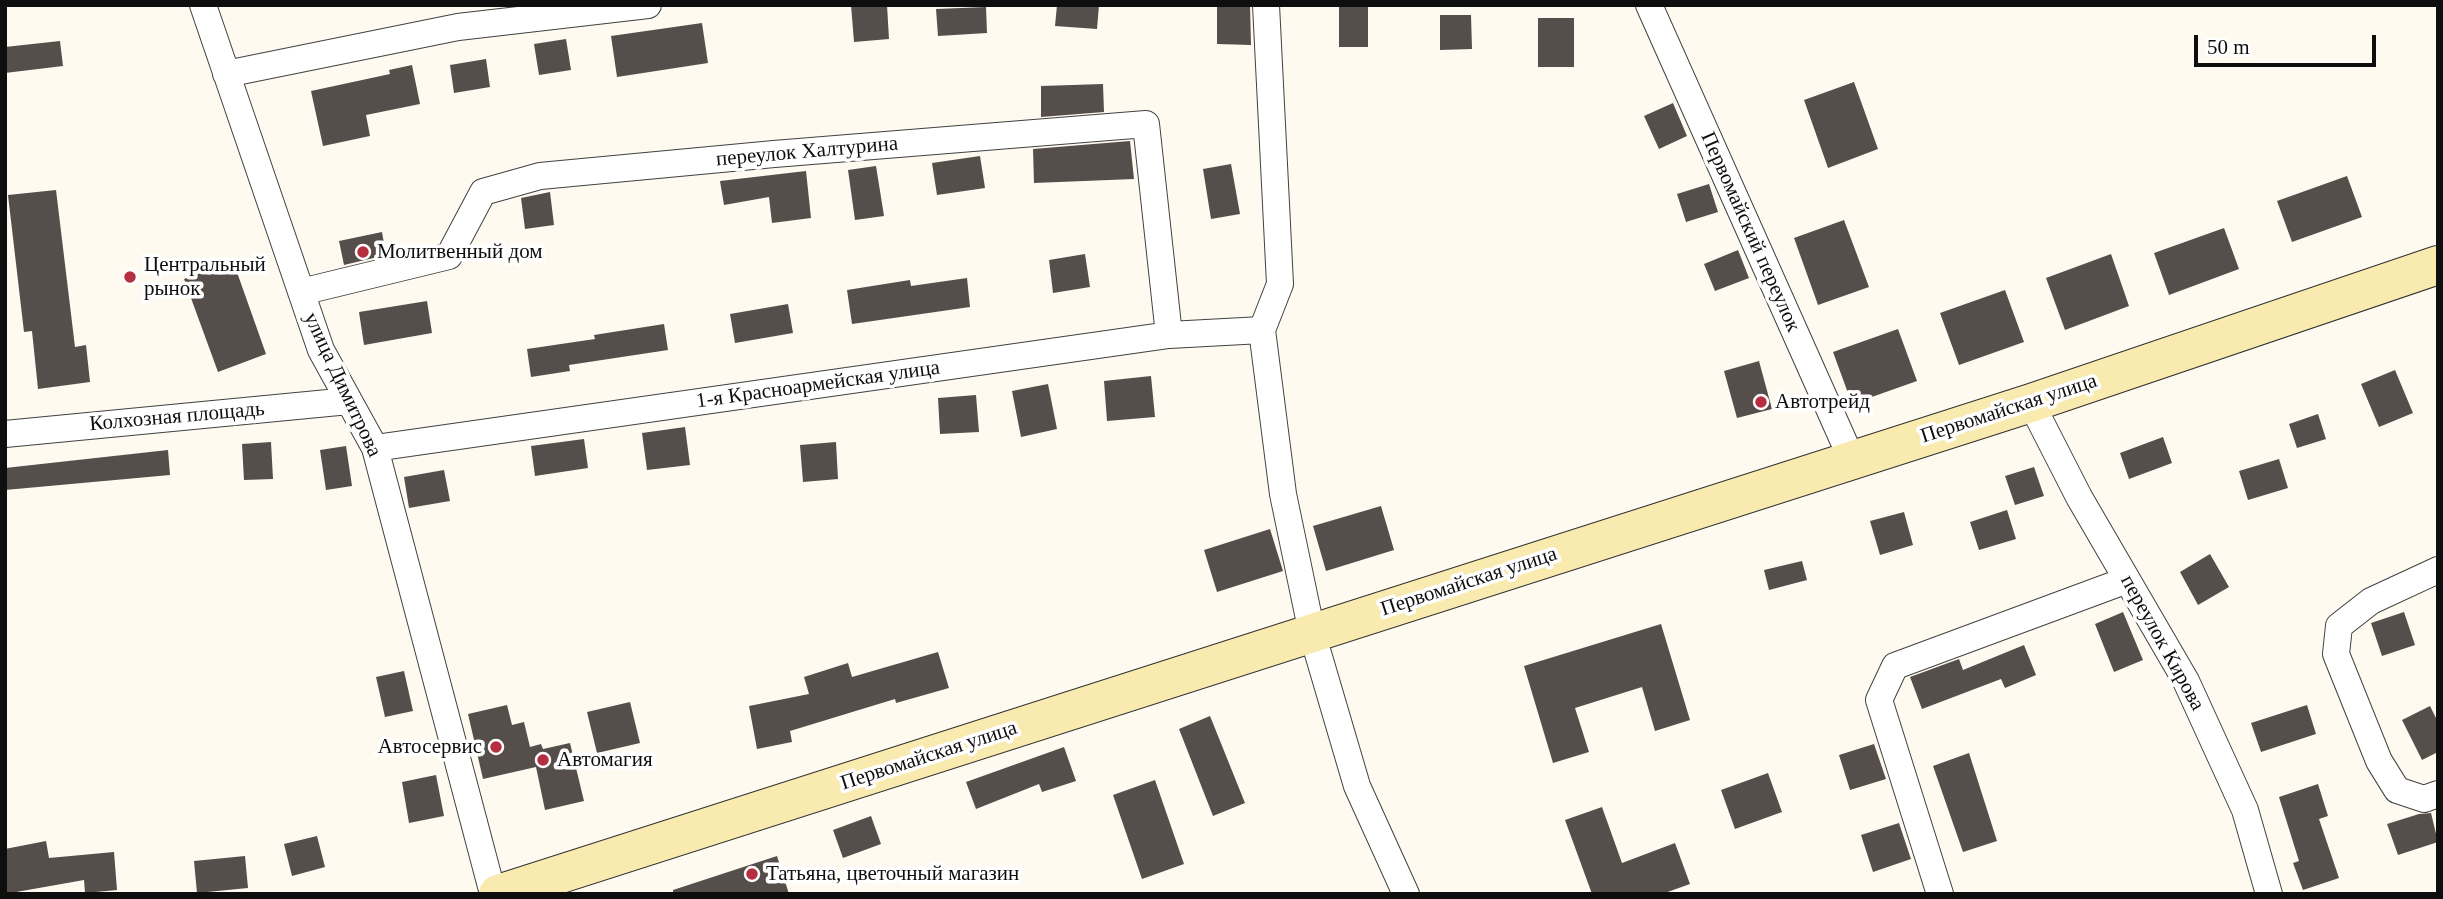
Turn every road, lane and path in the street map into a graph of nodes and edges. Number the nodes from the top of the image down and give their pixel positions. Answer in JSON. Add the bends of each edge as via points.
{"nodes":[{"id":1,"x":203,"y":5,"type":"edge"},
{"id":2,"x":648,"y":5,"type":"edge"},
{"id":3,"x":1266,"y":5,"type":"edge"},
{"id":4,"x":1648,"y":5,"type":"edge"},
{"id":5,"x":457,"y":16,"type":"edge"},
{"id":6,"x":226,"y":74,"type":"junction"},
{"id":7,"x":2438,"y":265,"type":"edge"},
{"id":8,"x":301,"y":292,"type":"junction"},
{"id":9,"x":1262,"y":330,"type":"junction"},
{"id":10,"x":1169,"y":335,"type":"junction"},
{"id":11,"x":349,"y":401,"type":"junction"},
{"id":12,"x":2031,"y":403,"type":"junction"},
{"id":13,"x":5,"y":433,"type":"edge"},
{"id":14,"x":374,"y":447,"type":"junction"},
{"id":15,"x":1852,"y":460,"type":"junction"},
{"id":16,"x":2438,"y":570,"type":"edge"},
{"id":17,"x":2127,"y":580,"type":"junction"},
{"id":18,"x":1312,"y":633,"type":"junction"},
{"id":19,"x":2438,"y":794,"type":"edge"},
{"id":20,"x":493,"y":894,"type":"edge"},
{"id":21,"x":498,"y":894,"type":"edge"},
{"id":22,"x":1406,"y":894,"type":"edge"},
{"id":23,"x":1940,"y":894,"type":"edge"},
{"id":24,"x":2269,"y":894,"type":"edge"}],
"edges":[{"from":1,"to":6,"type":"street","name":"улица Димитрова"},
{"from":2,"to":5,"type":"street"},
{"from":3,"to":9,"type":"street","via":[[1280,284]]},
{"from":4,"to":15,"type":"street","name":"Первомайский переулок"},
{"from":5,"to":6,"type":"street"},
{"from":6,"to":8,"type":"street","name":"улица Димитрова"},
{"from":7,"to":12,"type":"main road","name":"Первомайская улица"},
{"from":8,"to":10,"type":"street","name":"переулок Халтурина","via":[[449,256],[483,192],[540,176],[1146,124]]},
{"from":8,"to":11,"type":"street","name":"улица Димитрова","via":[[321,350]]},
{"from":9,"to":10,"type":"street","name":"1-я Красноармейская улица"},
{"from":9,"to":18,"type":"street","via":[[1283,494]]},
{"from":10,"to":14,"type":"street","name":"1-я Красноармейская улица"},
{"from":11,"to":13,"type":"street","name":"Колхозная площадь"},
{"from":11,"to":14,"type":"street","name":"улица Димитрова"},
{"from":12,"to":15,"type":"main road","name":"Первомайская улица"},
{"from":12,"to":17,"type":"street","name":"переулок Кирова"},
{"from":14,"to":20,"type":"street","name":"улица Димитрова"},
{"from":15,"to":18,"type":"main road","name":"Первомайская улица"},
{"from":16,"to":19,"type":"street","via":[[2371,601],[2339,626],[2336,654],[2379,761],[2397,790],[2424,799]]},
{"from":17,"to":23,"type":"street","via":[[1895,666],[1879,701]]},
{"from":17,"to":24,"type":"street","name":"переулок Кирова","via":[[2186,681],[2245,810]]},
{"from":18,"to":21,"type":"main road","name":"Первомайская улица"},
{"from":18,"to":22,"type":"street","via":[[1357,786]]}]}
